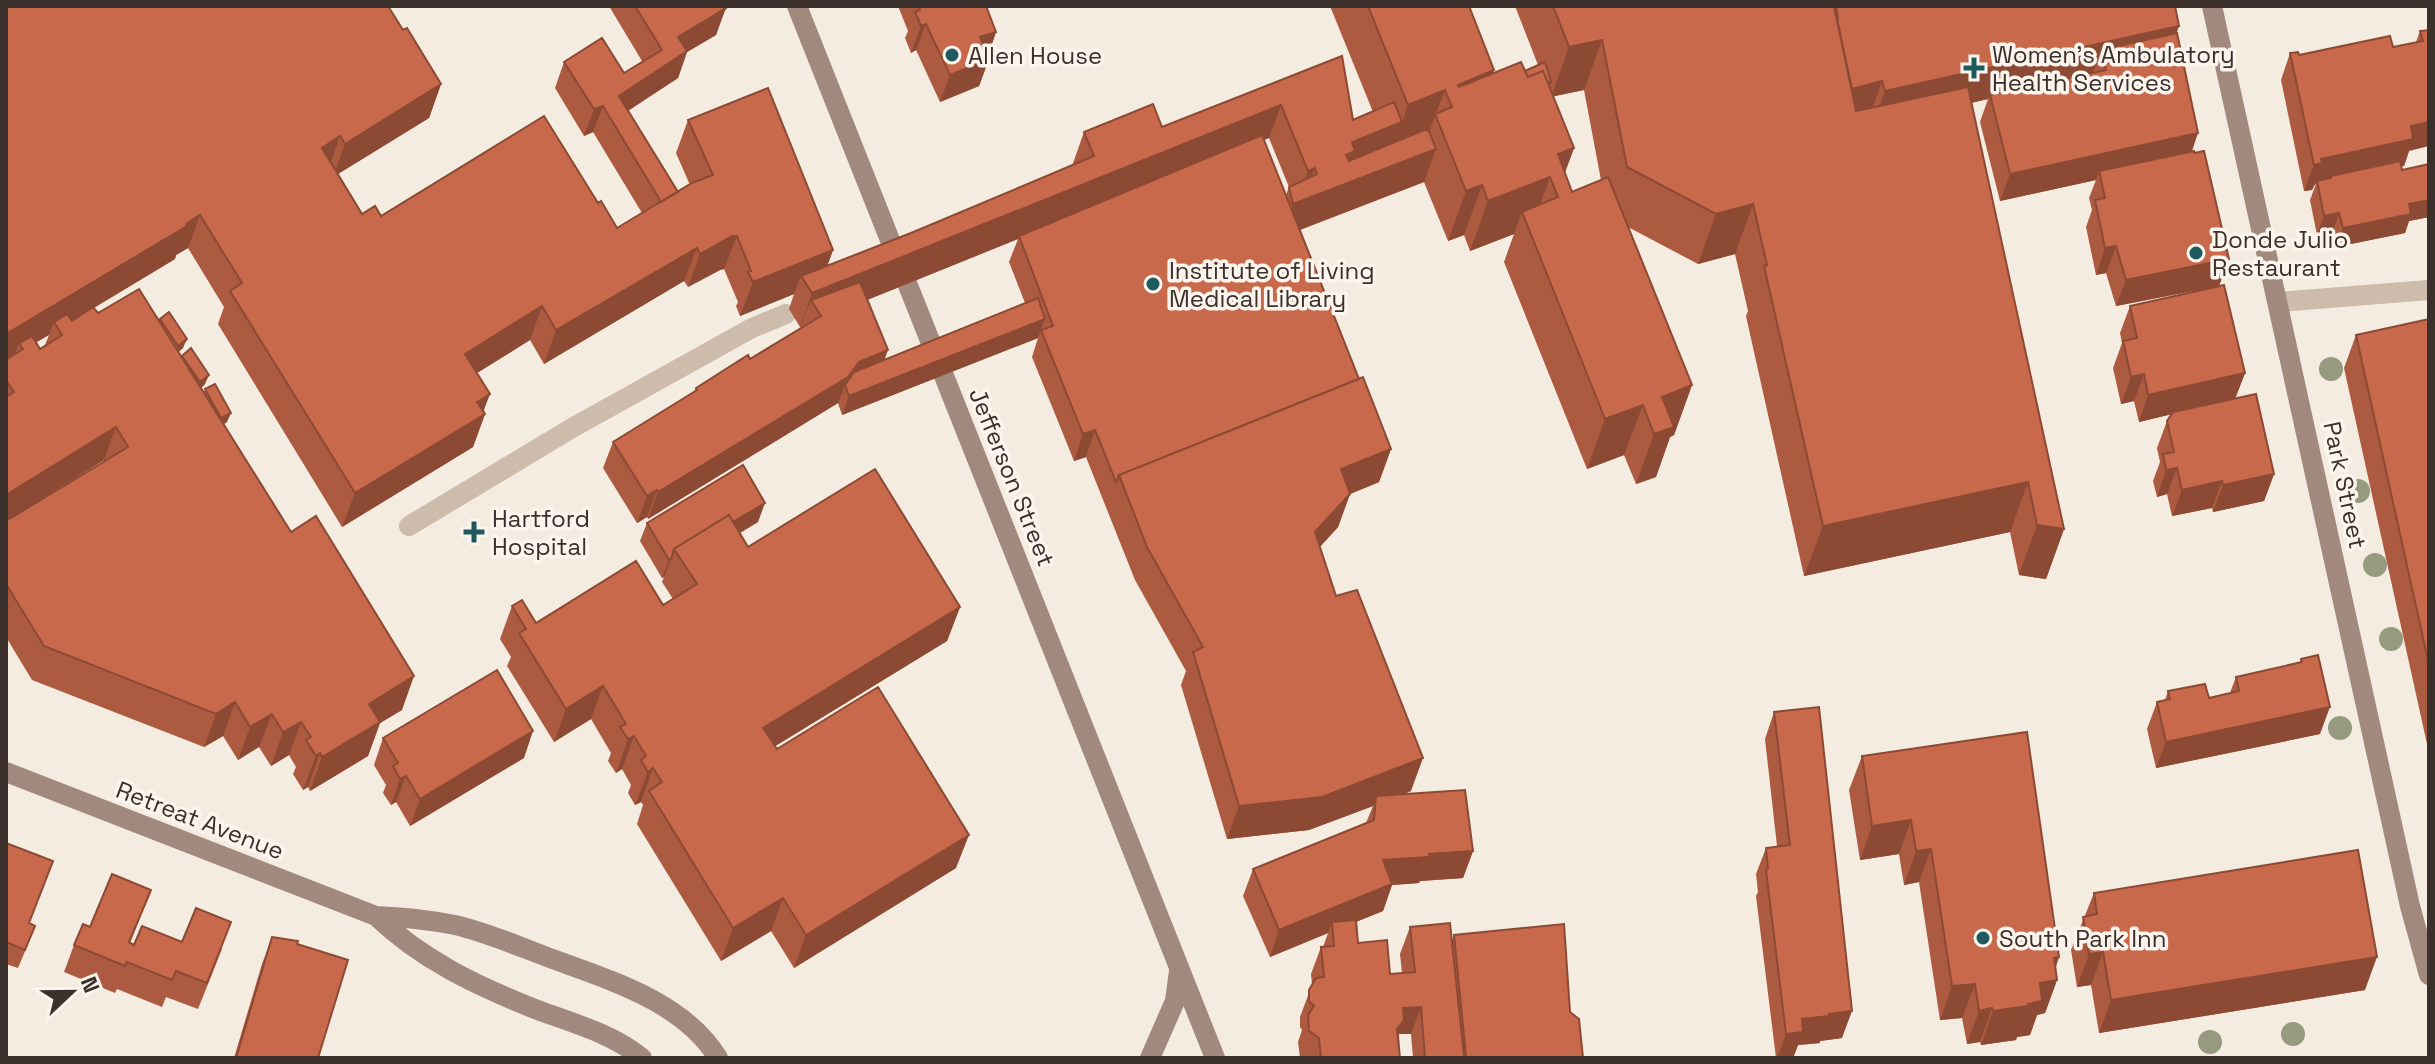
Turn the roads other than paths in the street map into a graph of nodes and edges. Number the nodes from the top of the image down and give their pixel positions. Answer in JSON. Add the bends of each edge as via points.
{"nodes":[{"id":1,"x":797,"y":6,"type":"edge"},
{"id":2,"x":2212,"y":6,"type":"edge"},
{"id":3,"x":2429,"y":290,"type":"edge"},
{"id":4,"x":2278,"y":302,"type":"junction"},
{"id":5,"x":786,"y":314,"type":"dead end"},
{"id":6,"x":409,"y":526,"type":"dead end"},
{"id":7,"x":6,"y":772,"type":"edge"},
{"id":8,"x":376,"y":916,"type":"junction"},
{"id":9,"x":1180,"y":967,"type":"junction"},
{"id":10,"x":2429,"y":975,"type":"edge"},
{"id":11,"x":642,"y":1058,"type":"edge"},
{"id":12,"x":718,"y":1058,"type":"edge"},
{"id":13,"x":1150,"y":1058,"type":"edge"},
{"id":14,"x":1215,"y":1058,"type":"edge"}],
"edges":[{"from":1,"to":9,"type":"main road","name":"Jefferson Street"},
{"from":2,"to":4,"type":"main road","name":"Park Street"},
{"from":3,"to":4,"type":"street"},
{"from":4,"to":10,"type":"main road","name":"Park Street"},
{"from":5,"to":6,"type":"street","via":[[572,428]]},
{"from":7,"to":8,"type":"main road","name":"Retreat Avenue"},
{"from":8,"to":11,"type":"main road","name":"Retreat Avenue","via":[[444,968],[612,1038]]},
{"from":8,"to":12,"type":"main road","name":"Retreat Avenue","via":[[468,928],[620,986],[681,1019]]},
{"from":9,"to":13,"type":"main road","via":[[1175,1001]]},
{"from":9,"to":14,"type":"main road","name":"Jefferson Street"}]}
